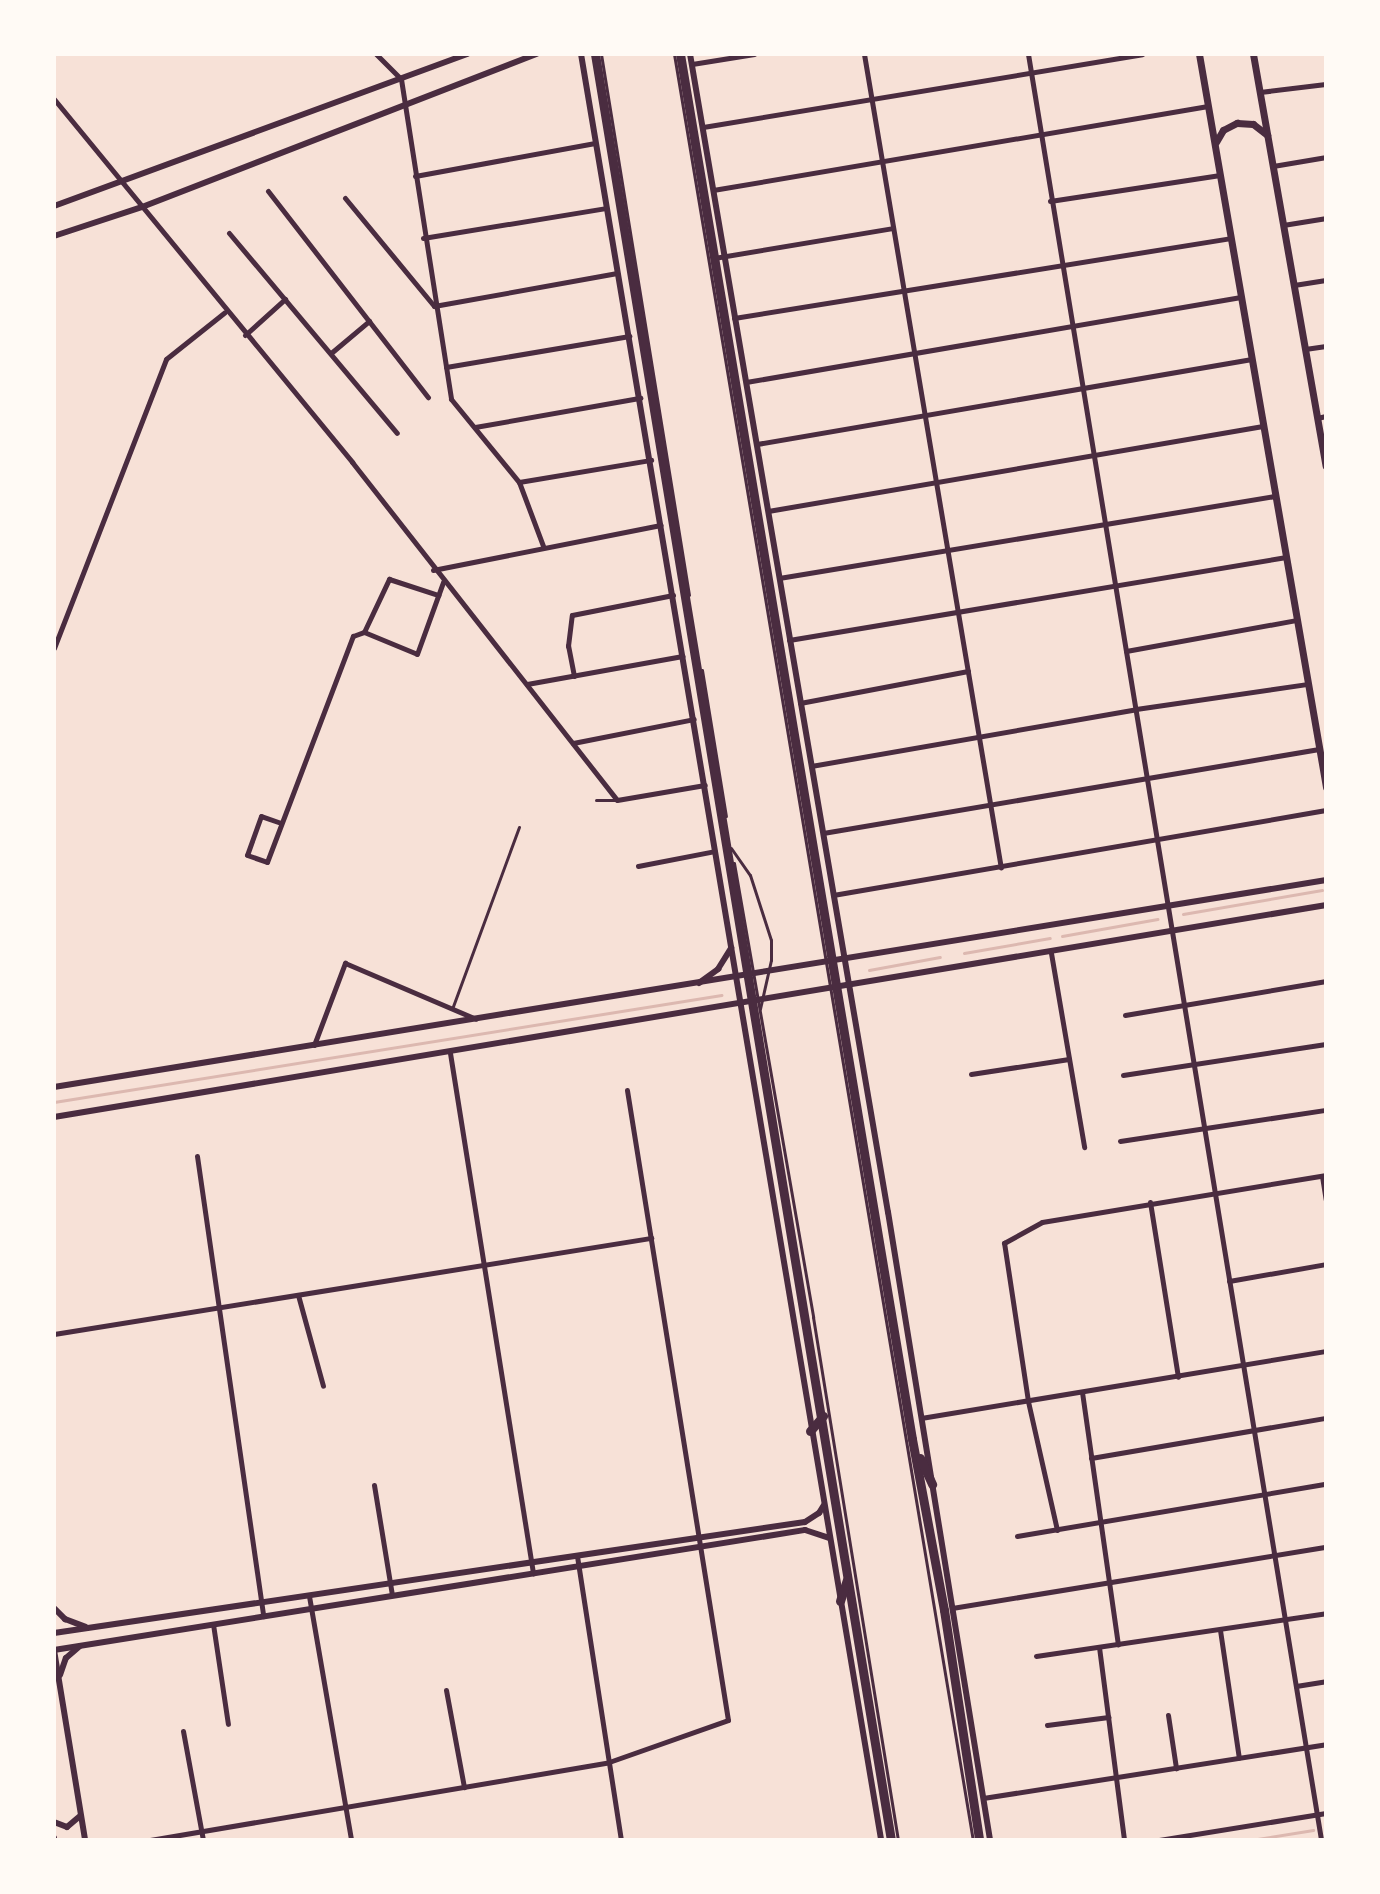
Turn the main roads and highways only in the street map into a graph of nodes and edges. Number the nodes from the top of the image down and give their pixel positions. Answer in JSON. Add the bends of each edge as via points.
{"nodes":[{"id":1,"x":595,"y":54,"type":"edge"},
{"id":2,"x":677,"y":54,"type":"edge"},
{"id":3,"x":1199,"y":54,"type":"edge"},
{"id":4,"x":1253,"y":54,"type":"edge"},
{"id":5,"x":1269,"y":141,"type":"junction"},
{"id":6,"x":1215,"y":144,"type":"junction"},
{"id":7,"x":1322,"y":417,"type":"edge"},
{"id":8,"x":1326,"y":466,"type":"edge"},
{"id":9,"x":1326,"y":787,"type":"edge"},
{"id":10,"x":823,"y":1416,"type":"junction"},
{"id":11,"x":912,"y":1439,"type":"junction"},
{"id":12,"x":828,"y":1444,"type":"junction"},
{"id":13,"x":932,"y":1484,"type":"road end"},
{"id":14,"x":848,"y":1577,"type":"junction"},
{"id":15,"x":855,"y":1625,"type":"junction"},
{"id":16,"x":891,"y":1840,"type":"edge"},
{"id":17,"x":979,"y":1840,"type":"edge"}],
"edges":[{"from":1,"to":10,"type":"highway","via":[[710,784],[757,1002],[758,1045]]},
{"from":2,"to":11,"type":"highway","via":[[719,258],[828,963]]},
{"from":3,"to":6,"type":"main road"},
{"from":4,"to":5,"type":"main road"},
{"from":5,"to":6,"type":"main road","via":[[1260,128],[1245,122],[1229,126]]},
{"from":5,"to":7,"type":"main road"},
{"from":6,"to":9,"type":"main road"},
{"from":7,"to":8,"type":"main road"},
{"from":10,"to":12,"type":"highway"},
{"from":10,"to":12,"type":"highway","via":[[811,1434]]},
{"from":11,"to":13,"type":"highway"},
{"from":11,"to":17,"type":"highway"},
{"from":12,"to":14,"type":"highway"},
{"from":14,"to":15,"type":"highway"},
{"from":14,"to":15,"type":"highway","via":[[840,1604]]},
{"from":15,"to":16,"type":"highway"}]}
